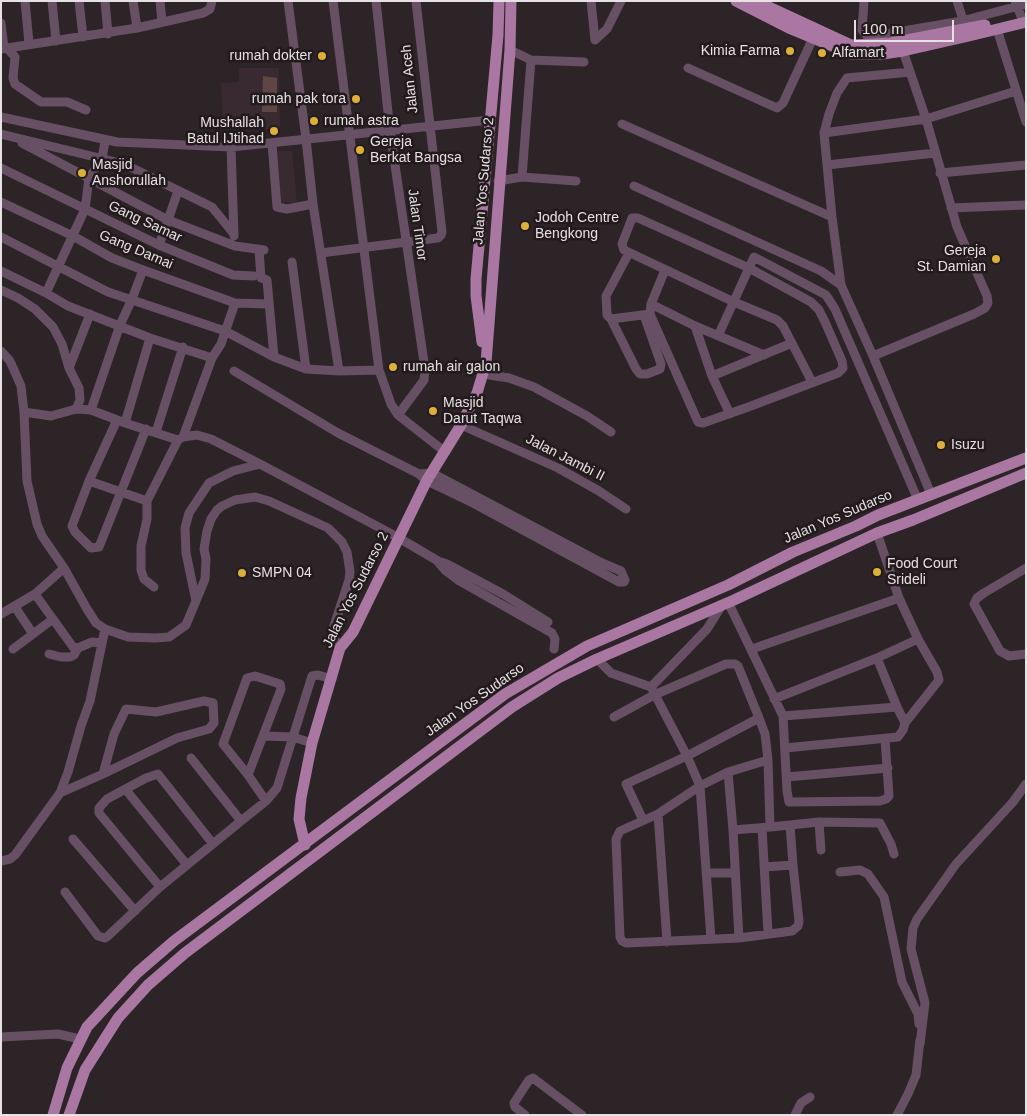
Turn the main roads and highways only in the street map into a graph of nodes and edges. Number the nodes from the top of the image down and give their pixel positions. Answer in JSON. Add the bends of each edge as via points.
{"nodes":[{"id":1,"x":499,"y":1,"type":"edge"},
{"id":2,"x":511,"y":1,"type":"edge"},
{"id":3,"x":736,"y":1,"type":"edge"},
{"id":4,"x":756,"y":1,"type":"edge"},
{"id":5,"x":1022,"y":11,"type":"edge"},
{"id":6,"x":485,"y":169,"type":"junction"},
{"id":7,"x":499,"y":175,"type":"junction"},
{"id":8,"x":484,"y":369,"type":"junction"},
{"id":9,"x":1026,"y":458,"type":"edge"},
{"id":10,"x":1026,"y":473,"type":"edge"},
{"id":11,"x":906,"y":505,"type":"junction"},
{"id":12,"x":913,"y":520,"type":"junction"},
{"id":13,"x":856,"y":526,"type":"junction"},
{"id":14,"x":860,"y":540,"type":"junction"},
{"id":15,"x":545,"y":670,"type":"junction"},
{"id":16,"x":552,"y":682,"type":"junction"},
{"id":17,"x":473,"y":718,"type":"junction"},
{"id":18,"x":484,"y":729,"type":"junction"},
{"id":19,"x":304,"y":845,"type":"junction"},
{"id":20,"x":55,"y":1109,"type":"edge"},
{"id":21,"x":70,"y":1111,"type":"edge"}],
"edges":[{"from":1,"to":6,"type":"main road","name":"Jalan Yos Sudarso 2"},
{"from":2,"to":7,"type":"main road","name":"Jalan Yos Sudarso 2"},
{"from":3,"to":5,"type":"main road","via":[[851,54],[903,51],[997,29]]},
{"from":4,"to":5,"type":"main road","via":[[851,45]]},
{"from":6,"to":7,"type":"main road"},
{"from":6,"to":8,"type":"main road","name":"Jalan Yos Sudarso 2","via":[[476,279]]},
{"from":7,"to":8,"type":"main road","name":"Jalan Yos Sudarso 2"},
{"from":8,"to":19,"type":"main road","name":"Jalan Yos Sudarso 2","via":[[477,393],[461,425],[426,476],[353,632],[340,648],[312,743],[299,811]]},
{"from":9,"to":11,"type":"main road","name":"Jalan Yos Sudarso"},
{"from":10,"to":12,"type":"main road","name":"Jalan Yos Sudarso"},
{"from":11,"to":12,"type":"main road"},
{"from":11,"to":13,"type":"main road","name":"Jalan Yos Sudarso"},
{"from":12,"to":14,"type":"main road","name":"Jalan Yos Sudarso"},
{"from":13,"to":14,"type":"main road"},
{"from":13,"to":15,"type":"main road","name":"Jalan Yos Sudarso","via":[[587,646]]},
{"from":14,"to":16,"type":"main road","name":"Jalan Yos Sudarso"},
{"from":15,"to":16,"type":"main road"},
{"from":15,"to":17,"type":"main road","name":"Jalan Yos Sudarso"},
{"from":16,"to":18,"type":"main road","name":"Jalan Yos Sudarso"},
{"from":17,"to":18,"type":"main road"},
{"from":17,"to":19,"type":"main road","name":"Jalan Yos Sudarso"},
{"from":18,"to":21,"type":"main road","name":"Jalan Yos Sudarso","via":[[185,953],[148,985],[118,1018],[85,1070]]},
{"from":19,"to":20,"type":"main road","name":"Jalan Yos Sudarso","via":[[137,973],[87,1027],[67,1068]]},
{"from":20,"to":21,"type":"main road"}]}
